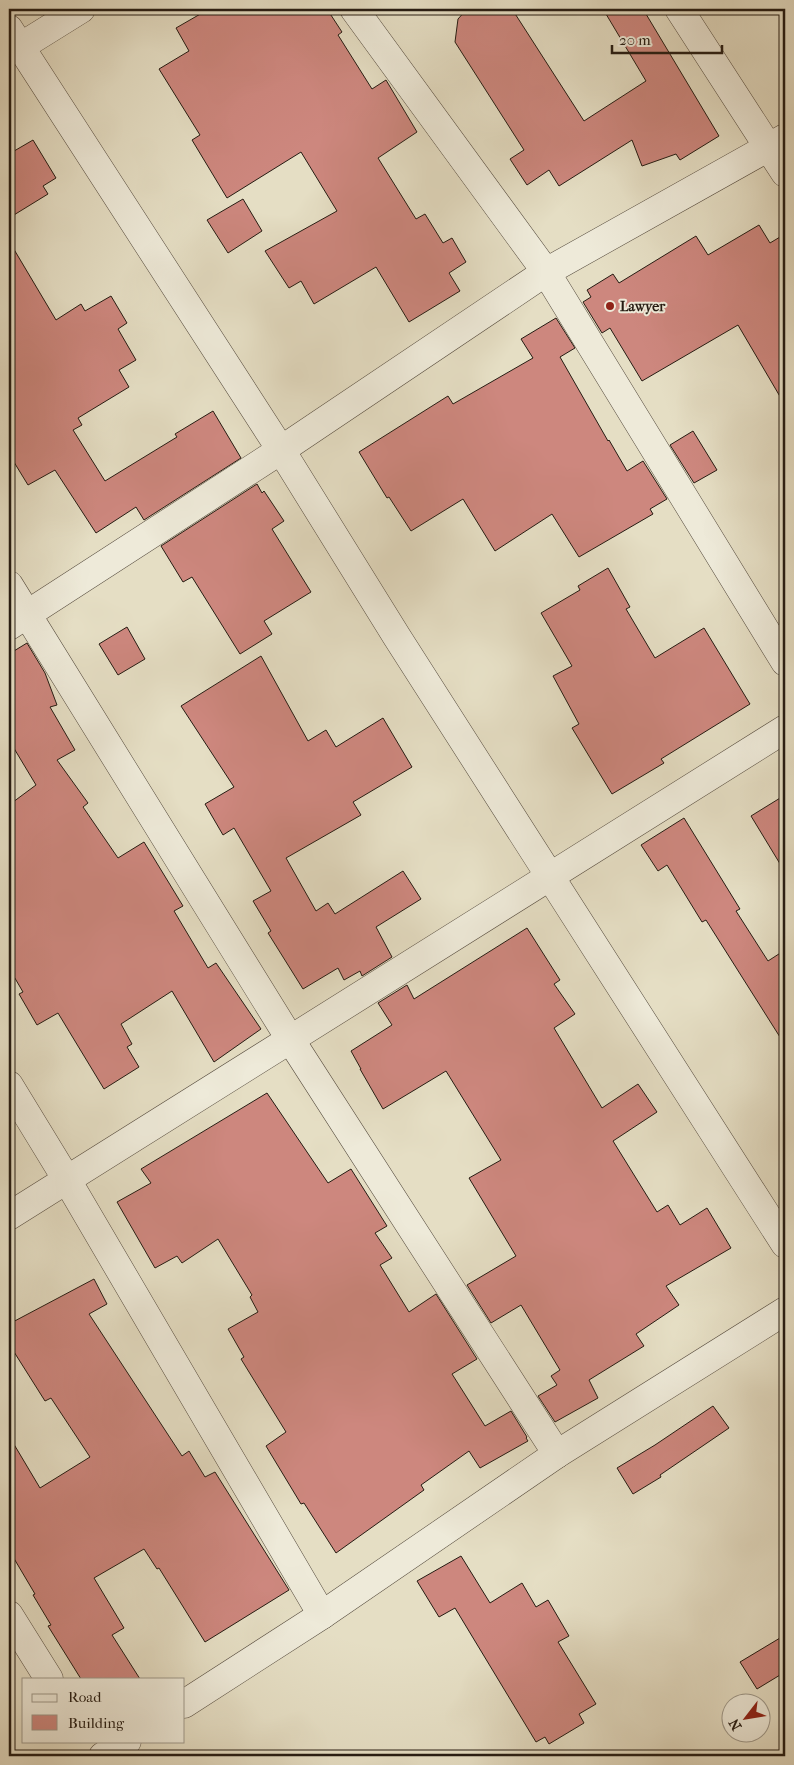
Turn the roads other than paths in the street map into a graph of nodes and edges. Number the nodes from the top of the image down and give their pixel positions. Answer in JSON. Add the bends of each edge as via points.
{"nodes":[{"id":1,"x":80,"y":9,"type":"edge"},
{"id":2,"x":354,"y":9,"type":"edge"},
{"id":3,"x":679,"y":9,"type":"edge"},
{"id":4,"x":14,"y":38,"type":"edge"},
{"id":5,"x":777,"y":142,"type":"edge"},
{"id":6,"x":785,"y":173,"type":"edge"},
{"id":7,"x":546,"y":272,"type":"junction"},
{"id":8,"x":281,"y":450,"type":"junction"},
{"id":9,"x":9,"y":585,"type":"edge"},
{"id":10,"x":18,"y":620,"type":"edge"},
{"id":11,"x":785,"y":662,"type":"edge"},
{"id":12,"x":785,"y":729,"type":"edge"},
{"id":13,"x":549,"y":877,"type":"junction"},
{"id":14,"x":290,"y":1039,"type":"junction"},
{"id":15,"x":9,"y":1085,"type":"edge"},
{"id":16,"x":67,"y":1180,"type":"junction"},
{"id":17,"x":9,"y":1216,"type":"edge"},
{"id":18,"x":785,"y":1244,"type":"edge"},
{"id":19,"x":785,"y":1311,"type":"edge"},
{"id":20,"x":558,"y":1454,"type":"junction"},
{"id":21,"x":9,"y":1615,"type":"edge"},
{"id":22,"x":322,"y":1615,"type":"junction"},
{"id":23,"x":48,"y":1678,"type":"edge"},
{"id":24,"x":185,"y":1703,"type":"edge"},
{"id":25,"x":89,"y":1742,"type":"edge"},
{"id":26,"x":124,"y":1742,"type":"edge"},
{"id":27,"x":98,"y":1756,"type":"edge"},
{"id":28,"x":103,"y":1756,"type":"edge"}],
"edges":[{"from":1,"to":4,"type":"street"},
{"from":2,"to":7,"type":"street"},
{"from":3,"to":5,"type":"street"},
{"from":4,"to":8,"type":"street"},
{"from":5,"to":6,"type":"street"},
{"from":5,"to":7,"type":"street"},
{"from":7,"to":8,"type":"street"},
{"from":7,"to":11,"type":"street"},
{"from":8,"to":10,"type":"street"},
{"from":8,"to":13,"type":"street"},
{"from":9,"to":10,"type":"street"},
{"from":10,"to":14,"type":"street"},
{"from":12,"to":13,"type":"street"},
{"from":13,"to":14,"type":"street"},
{"from":13,"to":18,"type":"street"},
{"from":14,"to":16,"type":"street"},
{"from":14,"to":20,"type":"street"},
{"from":15,"to":16,"type":"street"},
{"from":16,"to":17,"type":"street"},
{"from":16,"to":22,"type":"street"},
{"from":19,"to":20,"type":"street"},
{"from":20,"to":22,"type":"street"},
{"from":21,"to":23,"type":"street"},
{"from":22,"to":24,"type":"street"},
{"from":25,"to":27,"type":"street"},
{"from":26,"to":28,"type":"street"}]}
